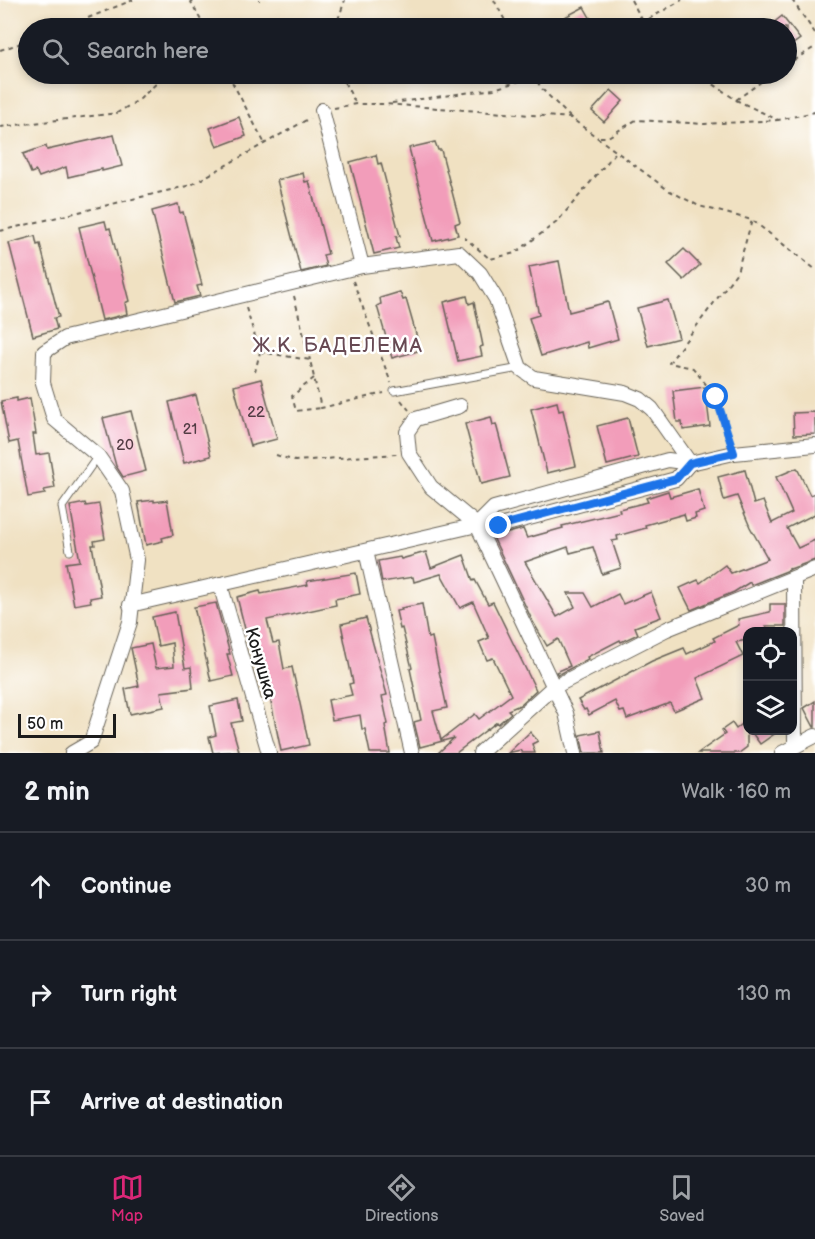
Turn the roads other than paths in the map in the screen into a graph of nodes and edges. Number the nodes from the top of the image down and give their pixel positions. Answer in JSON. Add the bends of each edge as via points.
{"nodes":[{"id":1,"x":322,"y":110,"type":"road end"},
{"id":2,"x":355,"y":268,"type":"junction"},
{"id":3,"x":520,"y":368,"type":"junction"},
{"id":4,"x":394,"y":391,"type":"road end"},
{"id":5,"x":460,"y":406,"type":"dead end"},
{"id":6,"x":815,"y":445,"type":"edge"},
{"id":7,"x":98,"y":456,"type":"junction"},
{"id":8,"x":690,"y":463,"type":"junction"},
{"id":9,"x":477,"y":525,"type":"junction"},
{"id":10,"x":366,"y":550,"type":"junction"},
{"id":11,"x":70,"y":551,"type":"dead end"},
{"id":12,"x":815,"y":569,"type":"edge"},
{"id":13,"x":794,"y":578,"type":"junction"},
{"id":14,"x":220,"y":584,"type":"junction"},
{"id":15,"x":130,"y":605,"type":"junction"},
{"id":16,"x":552,"y":688,"type":"junction"},
{"id":17,"x":815,"y":736,"type":"edge"},
{"id":18,"x":795,"y":745,"type":"junction"},
{"id":19,"x":72,"y":753,"type":"edge"},
{"id":20,"x":269,"y":753,"type":"edge"},
{"id":21,"x":412,"y":753,"type":"edge"},
{"id":22,"x":480,"y":753,"type":"edge"},
{"id":23,"x":575,"y":753,"type":"edge"},
{"id":24,"x":782,"y":753,"type":"edge"}],
"edges":[{"from":1,"to":2,"type":"street"},
{"from":2,"to":3,"type":"street","via":[[459,253],[480,273],[496,299]]},
{"from":2,"to":7,"type":"street","via":[[65,338],[44,352],[43,383],[54,419]]},
{"from":3,"to":4,"type":"lane"},
{"from":3,"to":8,"type":"street","via":[[534,378],[640,399],[652,409]]},
{"from":5,"to":9,"type":"street","via":[[416,419],[407,432],[409,453],[430,488]]},
{"from":6,"to":8,"type":"street","via":[[734,453]]},
{"from":7,"to":11,"type":"lane","via":[[62,507]]},
{"from":7,"to":15,"type":"street","via":[[122,491],[137,561]]},
{"from":8,"to":9,"type":"street","via":[[676,479],[499,526]]},
{"from":8,"to":9,"type":"street","via":[[668,460],[494,508]]},
{"from":9,"to":10,"type":"street"},
{"from":9,"to":16,"type":"street"},
{"from":10,"to":14,"type":"street"},
{"from":10,"to":21,"type":"street"},
{"from":12,"to":13,"type":"street"},
{"from":13,"to":16,"type":"street","via":[[667,628]]},
{"from":13,"to":18,"type":"street"},
{"from":14,"to":15,"type":"street"},
{"from":14,"to":20,"type":"street","name":"Конушка"},
{"from":15,"to":19,"type":"street","via":[[130,622],[91,742]]},
{"from":16,"to":22,"type":"street"},
{"from":16,"to":23,"type":"street","via":[[566,713]]},
{"from":17,"to":18,"type":"street"},
{"from":18,"to":24,"type":"street"}]}
